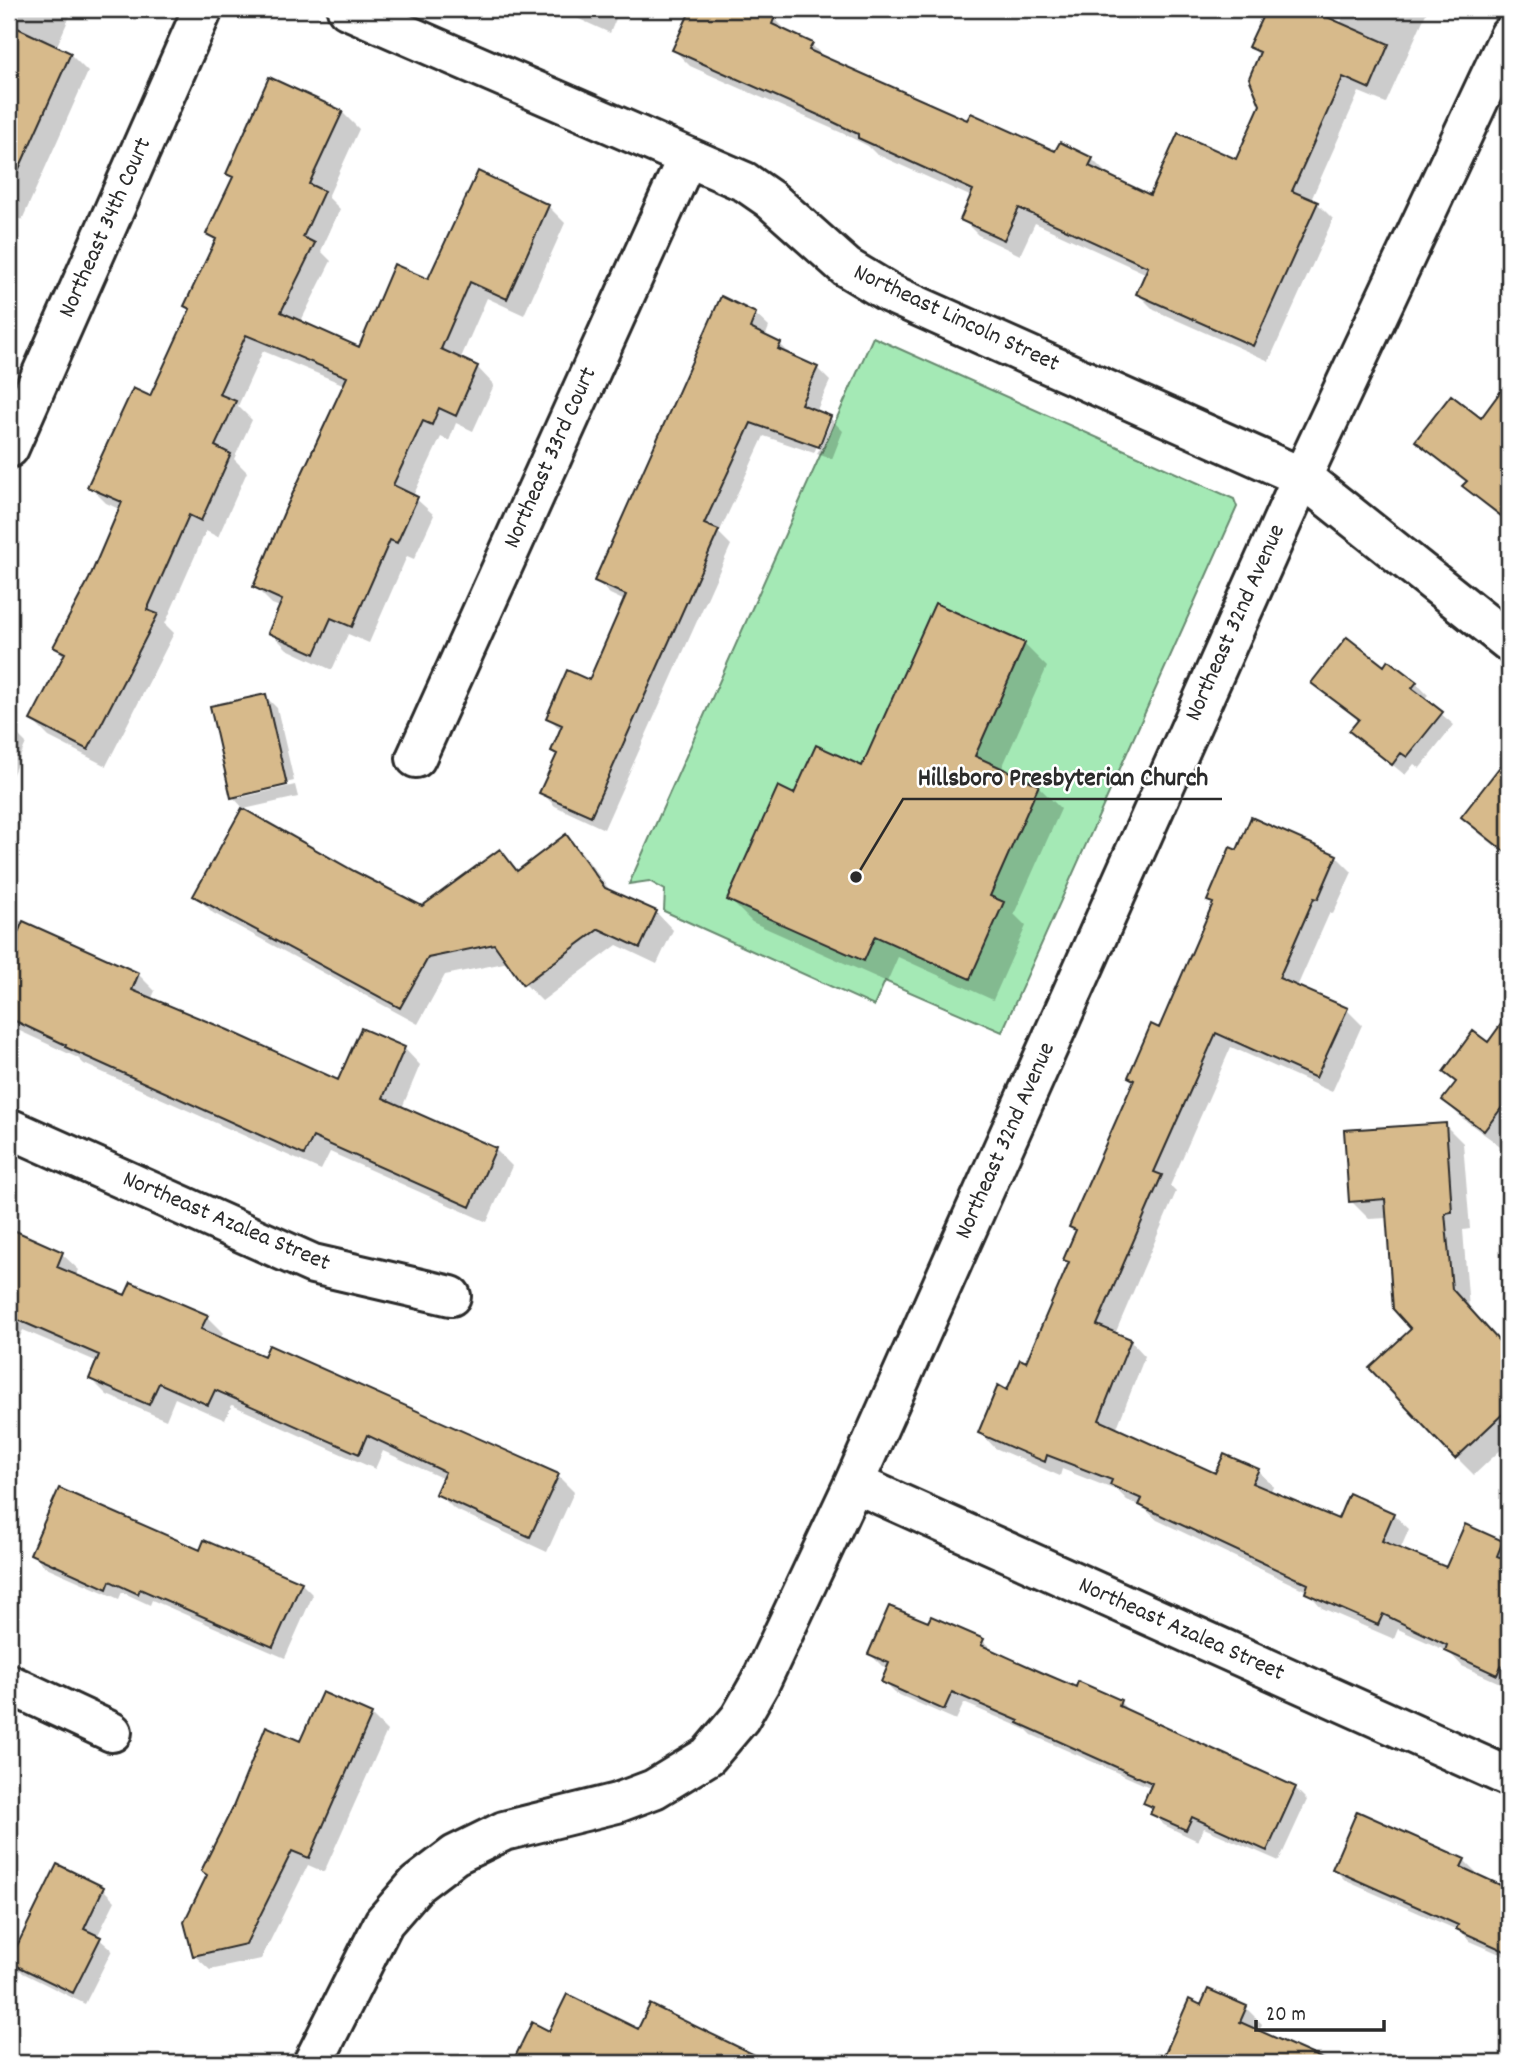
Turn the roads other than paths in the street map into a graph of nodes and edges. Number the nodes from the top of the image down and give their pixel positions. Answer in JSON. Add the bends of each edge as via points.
{"nodes":[{"id":1,"x":203,"y":9,"type":"edge"},
{"id":2,"x":347,"y":9,"type":"edge"},
{"id":3,"x":1509,"y":36,"type":"edge"},
{"id":4,"x":687,"y":158,"type":"junction"},
{"id":5,"x":9,"y":448,"type":"edge"},
{"id":6,"x":1302,"y":477,"type":"junction"},
{"id":7,"x":1509,"y":642,"type":"edge"},
{"id":8,"x":416,"y":758,"type":"dead end"},
{"id":9,"x":9,"y":1128,"type":"edge"},
{"id":10,"x":451,"y":1296,"type":"dead end"},
{"id":11,"x":854,"y":1483,"type":"junction"},
{"id":12,"x":9,"y":1684,"type":"edge"},
{"id":13,"x":112,"y":1732,"type":"dead end"},
{"id":14,"x":1509,"y":1777,"type":"edge"},
{"id":15,"x":313,"y":2063,"type":"edge"}],
"edges":[{"from":1,"to":5,"type":"street","name":"Northeast 34th Court"},
{"from":2,"to":4,"type":"street","name":"Northeast Lincoln Street"},
{"from":3,"to":6,"type":"street","name":"Northeast 32nd Avenue"},
{"from":4,"to":6,"type":"street","name":"Northeast Lincoln Street","via":[[745,182],[846,267],[891,294]]},
{"from":4,"to":8,"type":"street","name":"Northeast 33rd Court"},
{"from":6,"to":7,"type":"street","name":"Northeast Lincoln Street"},
{"from":6,"to":11,"type":"street","name":"Northeast 32nd Avenue"},
{"from":9,"to":10,"type":"street","name":"Northeast Azalea Street","via":[[313,1264]]},
{"from":11,"to":14,"type":"street","name":"Northeast Azalea Street"},
{"from":11,"to":15,"type":"street","name":"Northeast 32nd Avenue","via":[[736,1726],[708,1756],[654,1789],[617,1803],[504,1831],[454,1855],[417,1884],[384,1922]]},
{"from":12,"to":13,"type":"street"}]}
